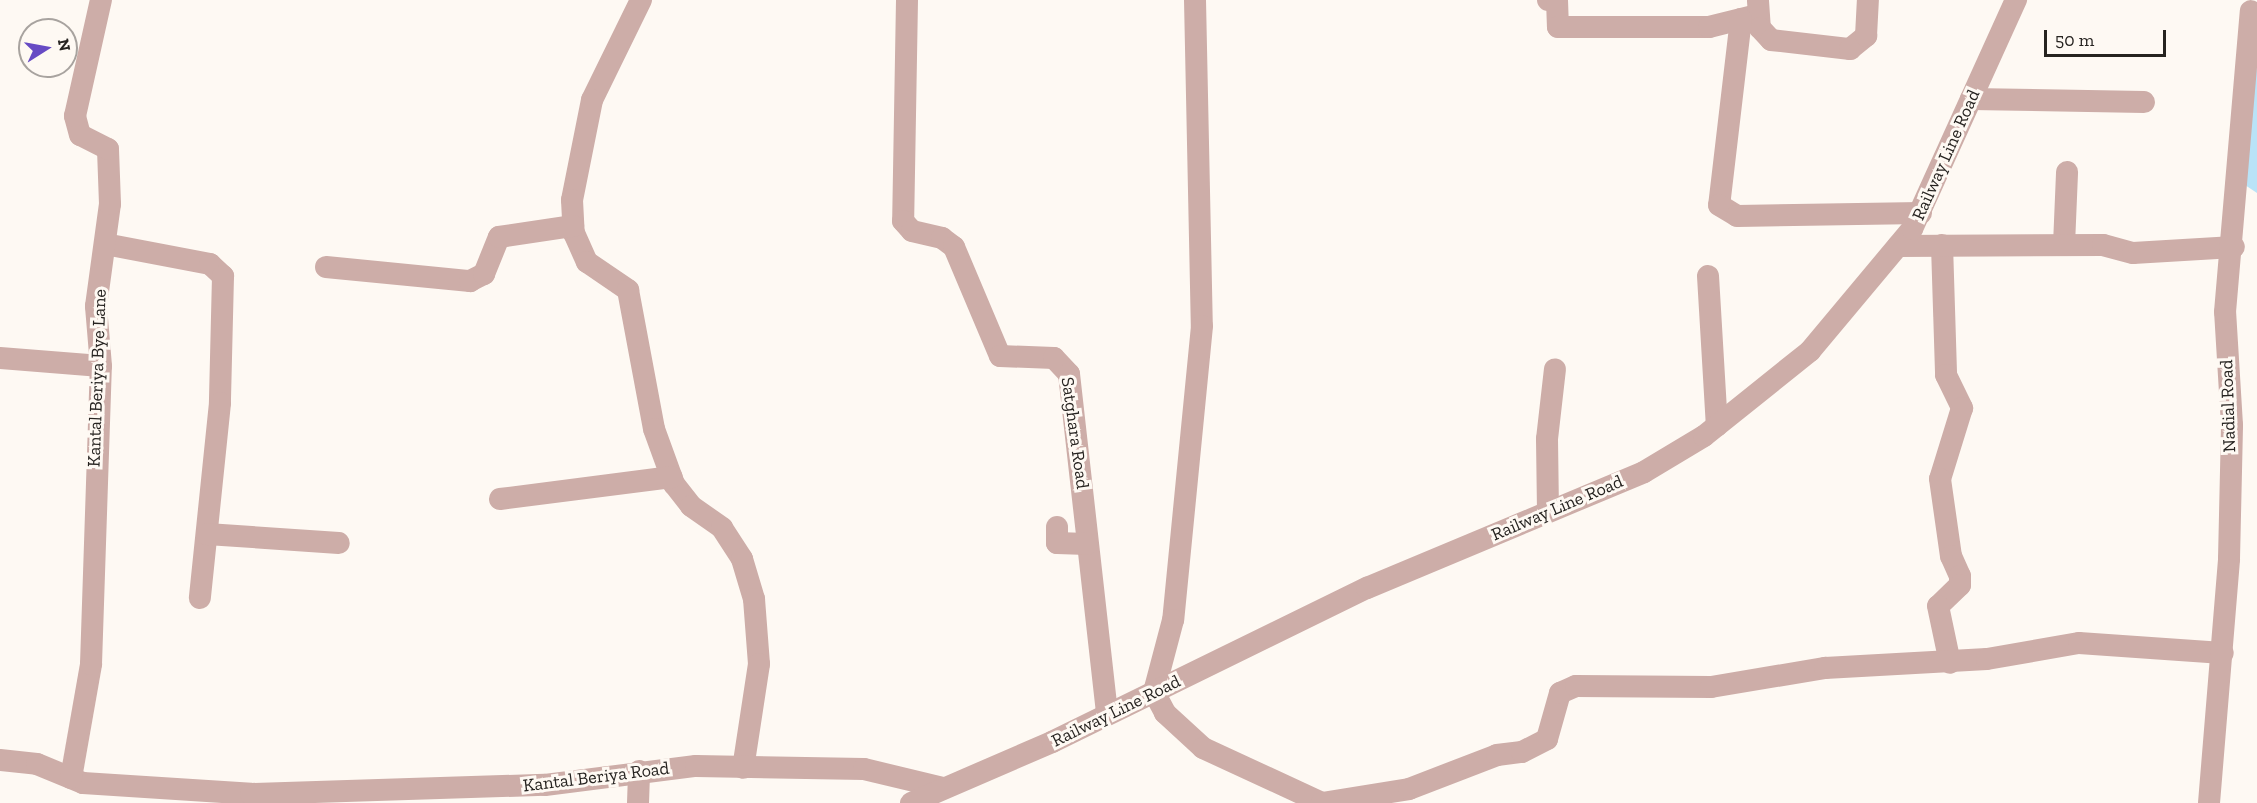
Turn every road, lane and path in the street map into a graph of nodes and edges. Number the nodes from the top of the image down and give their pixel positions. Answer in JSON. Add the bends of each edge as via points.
{"nodes":[{"id":1,"x":101,"y":0,"type":"edge"},
{"id":2,"x":641,"y":0,"type":"edge"},
{"id":3,"x":907,"y":0,"type":"edge"},
{"id":4,"x":1195,"y":0,"type":"edge"},
{"id":5,"x":1548,"y":0,"type":"edge"},
{"id":6,"x":1868,"y":0,"type":"edge"},
{"id":7,"x":2016,"y":0,"type":"edge"},
{"id":8,"x":1752,"y":11,"type":"edge"},
{"id":9,"x":2251,"y":11,"type":"dead end"},
{"id":10,"x":1971,"y":99,"type":"junction"},
{"id":11,"x":2144,"y":102,"type":"dead end"},
{"id":12,"x":2067,"y":172,"type":"dead end"},
{"id":13,"x":1921,"y":213,"type":"junction"},
{"id":14,"x":573,"y":226,"type":"junction"},
{"id":15,"x":105,"y":243,"type":"junction"},
{"id":16,"x":1942,"y":245,"type":"junction"},
{"id":17,"x":2064,"y":245,"type":"junction"},
{"id":18,"x":1898,"y":246,"type":"junction"},
{"id":19,"x":2234,"y":247,"type":"junction"},
{"id":20,"x":326,"y":267,"type":"dead end"},
{"id":21,"x":1707,"y":276,"type":"dead end"},
{"id":22,"x":0,"y":358,"type":"edge"},
{"id":23,"x":101,"y":366,"type":"junction"},
{"id":24,"x":1555,"y":369,"type":"dead end"},
{"id":25,"x":1717,"y":426,"type":"junction"},
{"id":26,"x":672,"y":477,"type":"junction"},
{"id":27,"x":500,"y":498,"type":"dead end"},
{"id":28,"x":1548,"y":511,"type":"junction"},
{"id":29,"x":1057,"y":527,"type":"dead end"},
{"id":30,"x":207,"y":534,"type":"junction"},
{"id":31,"x":339,"y":543,"type":"dead end"},
{"id":32,"x":1087,"y":544,"type":"junction"},
{"id":33,"x":200,"y":598,"type":"dead end"},
{"id":34,"x":2223,"y":653,"type":"junction"},
{"id":35,"x":1950,"y":663,"type":"junction"},
{"id":36,"x":1154,"y":692,"type":"junction"},
{"id":37,"x":1107,"y":714,"type":"junction"},
{"id":38,"x":0,"y":760,"type":"edge"},
{"id":39,"x":743,"y":768,"type":"junction"},
{"id":40,"x":639,"y":771,"type":"junction"},
{"id":41,"x":71,"y":778,"type":"junction"},
{"id":42,"x":943,"y":788,"type":"junction"},
{"id":43,"x":432,"y":796,"type":"edge"},
{"id":44,"x":266,"y":798,"type":"edge"},
{"id":45,"x":638,"y":803,"type":"edge"},
{"id":46,"x":911,"y":803,"type":"edge"},
{"id":47,"x":1322,"y":803,"type":"edge"},
{"id":48,"x":2209,"y":803,"type":"edge"}],
"edges":[{"from":1,"to":15,"type":"street","name":"Kantal Beriya Bye Lane","via":[[75,127],[108,149],[111,204]]},
{"from":2,"to":14,"type":"street","via":[[592,100],[572,200]]},
{"from":3,"to":32,"type":"street","name":"Satghara Road","via":[[903,221],[912,231],[942,238],[954,247],[1000,356],[1054,358],[1069,374]]},
{"from":4,"to":36,"type":"street","via":[[1202,326],[1173,620]]},
{"from":5,"to":8,"type":"street","via":[[1557,0],[1558,27],[1709,27]]},
{"from":6,"to":8,"type":"street","via":[[1866,36],[1850,49],[1782,45],[1760,28]]},
{"from":7,"to":10,"type":"street","name":"Railway Line Road"},
{"from":8,"to":13,"type":"street","via":[[1719,205],[1737,216]]},
{"from":9,"to":19,"type":"street","name":"Nadial Road","via":[[2232,185]]},
{"from":10,"to":11,"type":"street"},
{"from":10,"to":13,"type":"street","name":"Railway Line Road"},
{"from":12,"to":17,"type":"street"},
{"from":13,"to":18,"type":"street","name":"Railway Line Road"},
{"from":14,"to":20,"type":"street","via":[[499,237],[484,274],[470,281]]},
{"from":14,"to":26,"type":"street","via":[[587,262],[628,291],[654,429]]},
{"from":15,"to":23,"type":"street","name":"Kantal Beriya Bye Lane","via":[[96,306]]},
{"from":15,"to":30,"type":"street","via":[[210,264],[223,276],[220,403]]},
{"from":16,"to":17,"type":"street"},
{"from":16,"to":18,"type":"street"},
{"from":16,"to":35,"type":"street","via":[[1946,375],[1962,408],[1940,479],[1951,556],[1960,576],[1960,585],[1938,606]]},
{"from":17,"to":19,"type":"street","via":[[2117,246],[2133,253]]},
{"from":18,"to":25,"type":"street","name":"Railway Line Road","via":[[1810,351]]},
{"from":19,"to":34,"type":"street","name":"Nadial Road","via":[[2225,312],[2232,425]]},
{"from":21,"to":25,"type":"street"},
{"from":22,"to":23,"type":"street"},
{"from":23,"to":41,"type":"street","name":"Kantal Beriya Bye Lane","via":[[91,664]]},
{"from":24,"to":28,"type":"street","via":[[1547,439]]},
{"from":25,"to":28,"type":"street","name":"Railway Line Road","via":[[1644,471]]},
{"from":26,"to":27,"type":"street"},
{"from":26,"to":39,"type":"street","via":[[691,506],[722,528],[742,559],[754,599],[759,664]]},
{"from":28,"to":36,"type":"street","name":"Railway Line Road","via":[[1367,588]]},
{"from":29,"to":32,"type":"street","via":[[1056,543]]},
{"from":30,"to":31,"type":"street"},
{"from":30,"to":33,"type":"street"},
{"from":32,"to":37,"type":"street","name":"Satghara Road"},
{"from":34,"to":35,"type":"street","via":[[2079,643]]},
{"from":34,"to":48,"type":"street","name":"Nadial Road"},
{"from":35,"to":47,"type":"street","via":[[1825,668],[1711,687],[1576,686],[1560,693],[1546,739],[1522,752],[1497,755],[1409,789]]},
{"from":36,"to":37,"type":"street","name":"Railway Line Road"},
{"from":36,"to":47,"type":"street","via":[[1176,725],[1203,748]]},
{"from":37,"to":42,"type":"street","name":"Railway Line Road"},
{"from":38,"to":41,"type":"street","name":"Kantal Beriya Road","via":[[37,764]]},
{"from":39,"to":40,"type":"street","name":"Kantal Beriya Road"},
{"from":39,"to":42,"type":"street","name":"Kantal Beriya Road","via":[[864,769]]},
{"from":40,"to":43,"type":"street","name":"Kantal Beriya Road","via":[[575,783]]},
{"from":40,"to":45,"type":"street"},
{"from":41,"to":44,"type":"street","name":"Kantal Beriya Road","via":[[83,783]]},
{"from":42,"to":46,"type":"street","name":"Railway Line Road"},
{"from":43,"to":44,"type":"street","name":"Kantal Beriya Road"}]}
